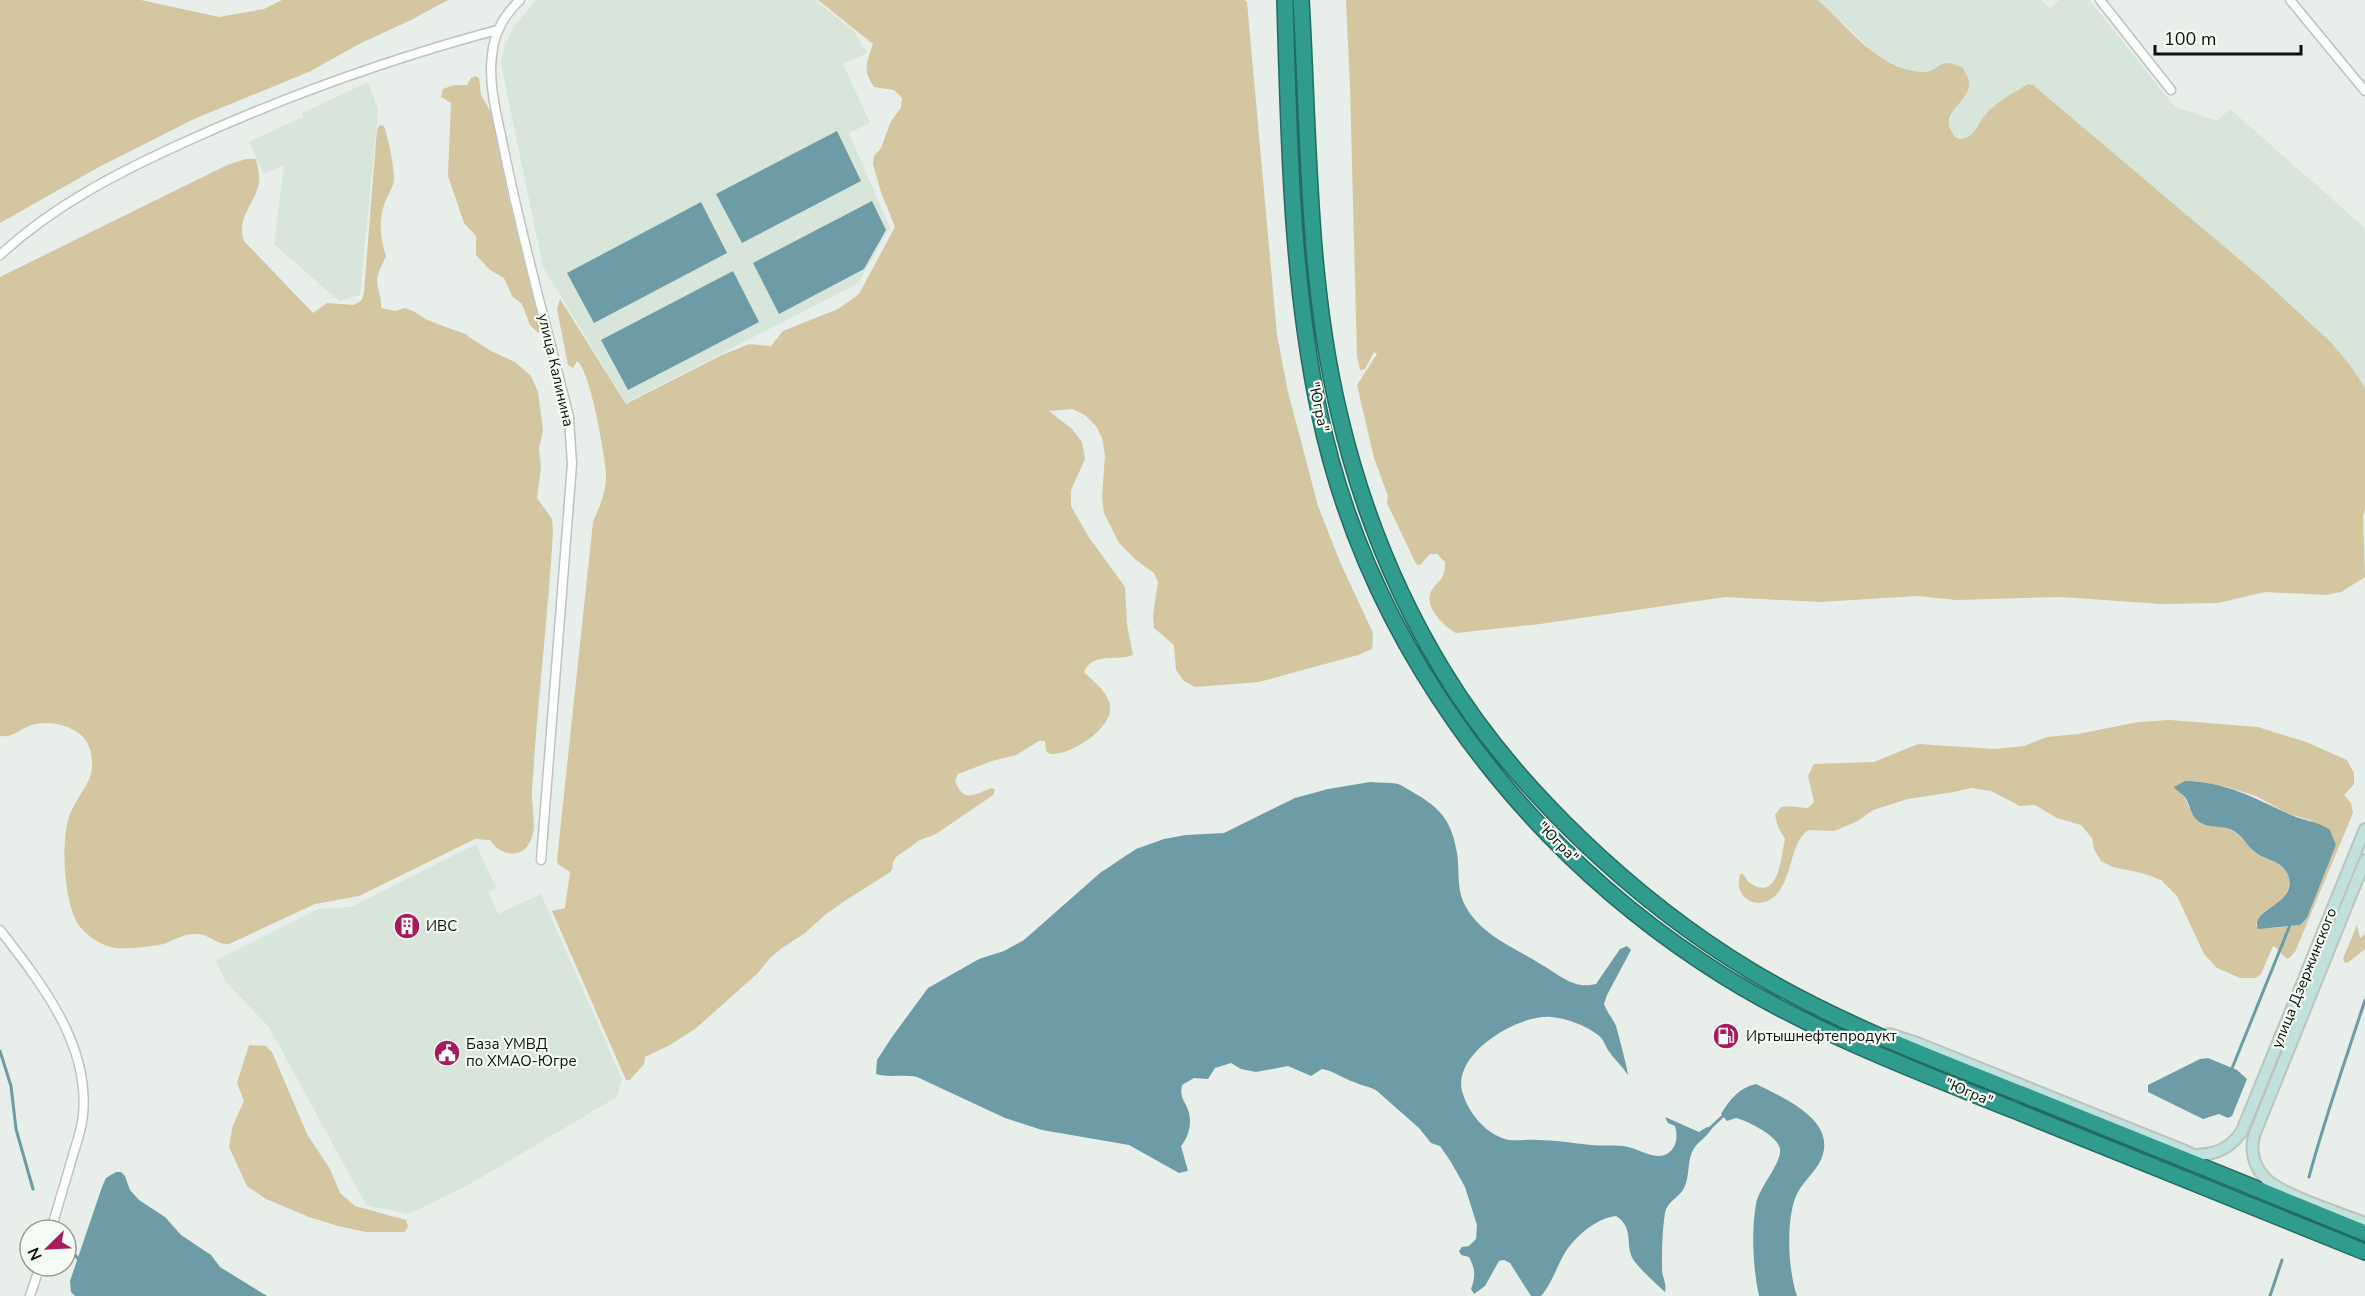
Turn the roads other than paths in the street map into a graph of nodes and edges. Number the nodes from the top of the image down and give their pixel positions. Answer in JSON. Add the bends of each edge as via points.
{"nodes":[{"id":1,"x":520,"y":0,"type":"edge"},
{"id":2,"x":1285,"y":0,"type":"edge"},
{"id":3,"x":1300,"y":0,"type":"edge"},
{"id":4,"x":2100,"y":0,"type":"edge"},
{"id":5,"x":2290,"y":0,"type":"edge"},
{"id":6,"x":497,"y":30,"type":"junction"},
{"id":7,"x":2171,"y":90,"type":"dead end"},
{"id":8,"x":2365,"y":91,"type":"edge"},
{"id":9,"x":0,"y":255,"type":"edge"},
{"id":10,"x":2365,"y":829,"type":"edge"},
{"id":11,"x":541,"y":860,"type":"dead end"},
{"id":12,"x":2365,"y":860,"type":"edge"},
{"id":13,"x":0,"y":930,"type":"edge"},
{"id":14,"x":1850,"y":1023,"type":"junction"},
{"id":15,"x":2173,"y":1155,"type":"junction"},
{"id":16,"x":2198,"y":1156,"type":"junction"},
{"id":17,"x":2266,"y":1180,"type":"junction"},
{"id":18,"x":2287,"y":1201,"type":"junction"},
{"id":19,"x":54,"y":1218,"type":"edge"},
{"id":20,"x":2365,"y":1224,"type":"edge"},
{"id":21,"x":2365,"y":1233,"type":"edge"},
{"id":22,"x":2365,"y":1252,"type":"edge"},
{"id":23,"x":36,"y":1278,"type":"edge"},
{"id":24,"x":30,"y":1296,"type":"edge"}],
"edges":[{"from":1,"to":6,"type":"street","name":"улица Калинина"},
{"from":2,"to":22,"type":"highway","name":"\"Югра\"","via":[[1301,291],[1312,375],[1329,453],[1356,536],[1411,653],[1452,720],[1495,775],[1570,855],[1626,905],[1701,962],[1786,1012],[1880,1056]]},
{"from":3,"to":14,"type":"highway","name":"\"Югра\"","via":[[1315,244],[1338,411],[1373,527],[1432,652],[1510,762],[1614,870],[1666,914],[1753,973]]},
{"from":4,"to":7,"type":"street"},
{"from":5,"to":8,"type":"street"},
{"from":6,"to":9,"type":"street","via":[[380,64],[227,123],[93,188],[58,209]]},
{"from":6,"to":11,"type":"street","name":"улица Калинина","via":[[492,54],[493,92],[572,439]]},
{"from":10,"to":16,"type":"street","name":"улица Дзержинского","via":[[2243,1128],[2228,1147]]},
{"from":12,"to":17,"type":"street","name":"улица Дзержинского","via":[[2254,1133],[2253,1154]]},
{"from":13,"to":19,"type":"street","via":[[62,1021],[80,1066],[85,1092],[83,1117]]},
{"from":14,"to":15,"type":"highway","name":"\"Югра\""},
{"from":14,"to":16,"type":"street","via":[[1917,1043]]},
{"from":15,"to":16,"type":"street"},
{"from":15,"to":18,"type":"highway","name":"\"Югра\""},
{"from":17,"to":18,"type":"street"},
{"from":17,"to":20,"type":"street"},
{"from":18,"to":21,"type":"highway","name":"\"Югра\""},
{"from":23,"to":24,"type":"street"}]}
